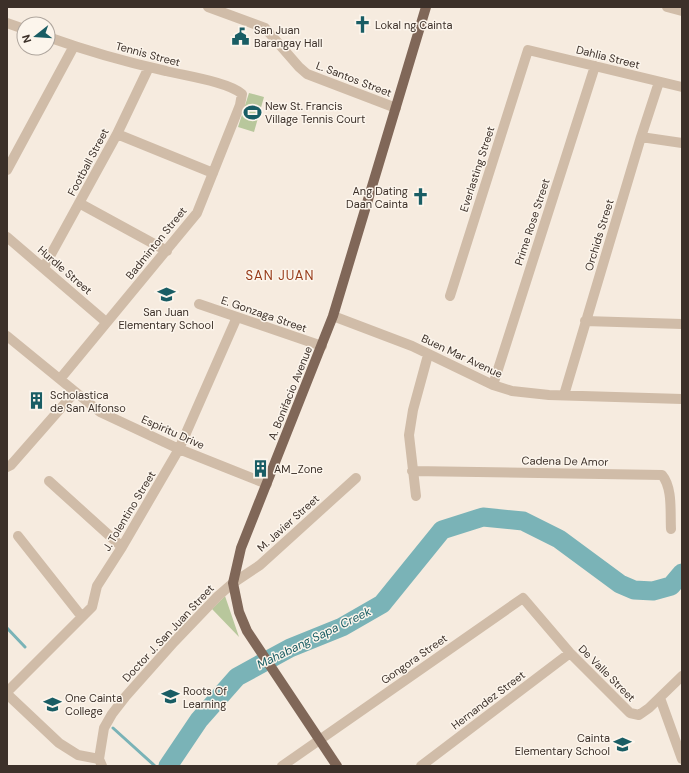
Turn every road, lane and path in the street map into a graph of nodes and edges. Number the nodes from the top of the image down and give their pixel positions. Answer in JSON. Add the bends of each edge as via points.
{"nodes":[{"id":1,"x":208,"y":7,"type":"edge"},
{"id":2,"x":426,"y":7,"type":"edge"},
{"id":3,"x":667,"y":7,"type":"edge"},
{"id":4,"x":682,"y":11,"type":"edge"},
{"id":5,"x":56,"y":40,"type":"edge"},
{"id":6,"x":74,"y":46,"type":"junction"},
{"id":7,"x":528,"y":50,"type":"joint"},
{"id":8,"x":595,"y":66,"type":"junction"},
{"id":9,"x":149,"y":67,"type":"junction"},
{"id":10,"x":659,"y":82,"type":"junction"},
{"id":11,"x":682,"y":87,"type":"edge"},
{"id":12,"x":242,"y":94,"type":"joint"},
{"id":13,"x":396,"y":108,"type":"junction"},
{"id":14,"x":117,"y":134,"type":"junction"},
{"id":15,"x":641,"y":137,"type":"junction"},
{"id":16,"x":682,"y":143,"type":"edge"},
{"id":17,"x":7,"y":170,"type":"edge"},
{"id":18,"x":213,"y":173,"type":"junction"},
{"id":19,"x":79,"y":203,"type":"junction"},
{"id":20,"x":7,"y":238,"type":"edge"},
{"id":21,"x":167,"y":251,"type":"junction"},
{"id":22,"x":44,"y":267,"type":"junction"},
{"id":23,"x":450,"y":296,"type":"dead end"},
{"id":24,"x":199,"y":304,"type":"dead end"},
{"id":25,"x":333,"y":316,"type":"junction"},
{"id":26,"x":237,"y":317,"type":"junction"},
{"id":27,"x":106,"y":322,"type":"junction"},
{"id":28,"x":585,"y":322,"type":"junction"},
{"id":29,"x":682,"y":324,"type":"edge"},
{"id":30,"x":7,"y":336,"type":"edge"},
{"id":31,"x":322,"y":346,"type":"junction"},
{"id":32,"x":428,"y":355,"type":"junction"},
{"id":33,"x":67,"y":385,"type":"junction"},
{"id":34,"x":493,"y":385,"type":"junction"},
{"id":35,"x":564,"y":395,"type":"junction"},
{"id":36,"x":682,"y":399,"type":"edge"},
{"id":37,"x":179,"y":449,"type":"junction"},
{"id":38,"x":8,"y":465,"type":"edge"},
{"id":39,"x":412,"y":471,"type":"junction"},
{"id":40,"x":356,"y":478,"type":"dead end"},
{"id":41,"x":49,"y":481,"type":"dead end"},
{"id":42,"x":267,"y":484,"type":"junction"},
{"id":43,"x":416,"y":496,"type":"dead end"},
{"id":44,"x":671,"y":529,"type":"dead end"},
{"id":45,"x":18,"y":536,"type":"dead end"},
{"id":46,"x":122,"y":547,"type":"junction"},
{"id":47,"x":233,"y":583,"type":"junction"},
{"id":48,"x":523,"y":598,"type":"joint"},
{"id":49,"x":82,"y":617,"type":"junction"},
{"id":50,"x":570,"y":653,"type":"junction"},
{"id":51,"x":682,"y":676,"type":"edge"},
{"id":52,"x":7,"y":693,"type":"edge"},
{"id":53,"x":660,"y":698,"type":"junction"},
{"id":54,"x":320,"y":740,"type":"junction"},
{"id":55,"x":682,"y":759,"type":"edge"},
{"id":56,"x":101,"y":762,"type":"edge"},
{"id":57,"x":282,"y":766,"type":"edge"},
{"id":58,"x":337,"y":766,"type":"edge"},
{"id":59,"x":421,"y":766,"type":"edge"}],
"edges":[{"from":1,"to":13,"type":"street","name":"L. Santos Street","via":[[265,28],[307,74]]},
{"from":2,"to":13,"type":"main road","name":"A. Bonifacio Avenue"},
{"from":3,"to":4,"type":"street"},
{"from":5,"to":6,"type":"street","name":"Tennis Street"},
{"from":6,"to":9,"type":"street","name":"Tennis Street"},
{"from":6,"to":17,"type":"street"},
{"from":7,"to":8,"type":"street","name":"Dahlia Street"},
{"from":7,"to":23,"type":"street","name":"Everlasting Street"},
{"from":8,"to":10,"type":"street","name":"Dahlia Street"},
{"from":8,"to":34,"type":"street","name":"Prime Rose Street"},
{"from":9,"to":12,"type":"street","name":"Tennis Street","via":[[229,87]]},
{"from":9,"to":14,"type":"street","name":"Football Street"},
{"from":10,"to":11,"type":"street","name":"Dahlia Street"},
{"from":10,"to":15,"type":"street","name":"Orchids Street"},
{"from":12,"to":18,"type":"street","name":"Badminton Street"},
{"from":13,"to":25,"type":"main road","name":"A. Bonifacio Avenue"},
{"from":14,"to":18,"type":"street"},
{"from":14,"to":19,"type":"street","name":"Football Street"},
{"from":15,"to":16,"type":"street"},
{"from":15,"to":28,"type":"street","name":"Orchids Street"},
{"from":18,"to":21,"type":"street","name":"Badminton Street","via":[[197,213]]},
{"from":19,"to":21,"type":"street"},
{"from":19,"to":22,"type":"street","name":"Football Street"},
{"from":20,"to":22,"type":"street","name":"Hurdle Street"},
{"from":21,"to":27,"type":"street","name":"Badminton Street"},
{"from":22,"to":27,"type":"street","name":"Hurdle Street"},
{"from":24,"to":26,"type":"street","name":"E. Gonzaga Street"},
{"from":25,"to":31,"type":"main road","name":"A. Bonifacio Avenue"},
{"from":25,"to":32,"type":"street","name":"Buen Mar Avenue","via":[[412,346]]},
{"from":26,"to":31,"type":"street","name":"E. Gonzaga Street"},
{"from":26,"to":37,"type":"street","name":"J. Tolentino Street"},
{"from":27,"to":33,"type":"street","name":"Badminton Street"},
{"from":28,"to":29,"type":"street"},
{"from":28,"to":35,"type":"street","name":"Orchids Street"},
{"from":30,"to":33,"type":"street","name":"Espiritu Drive"},
{"from":31,"to":42,"type":"main road","name":"A. Bonifacio Avenue"},
{"from":32,"to":34,"type":"street","name":"Buen Mar Avenue"},
{"from":32,"to":39,"type":"street","via":[[409,435]]},
{"from":33,"to":37,"type":"street","name":"Espiritu Drive","via":[[100,412]]},
{"from":33,"to":38,"type":"street","name":"Badminton Street"},
{"from":34,"to":35,"type":"street","name":"Buen Mar Avenue","via":[[529,393]]},
{"from":35,"to":36,"type":"street","name":"Buen Mar Avenue"},
{"from":37,"to":42,"type":"street","name":"Espiritu Drive"},
{"from":37,"to":46,"type":"street","name":"J. Tolentino Street"},
{"from":39,"to":43,"type":"street"},
{"from":39,"to":44,"type":"street","name":"Cadena De Amor","via":[[662,475],[667,481]]},
{"from":40,"to":47,"type":"street","name":"M. Javier Street","via":[[260,565]]},
{"from":41,"to":46,"type":"street"},
{"from":42,"to":47,"type":"main road","name":"A. Bonifacio Avenue","via":[[238,557]]},
{"from":45,"to":49,"type":"street"},
{"from":46,"to":49,"type":"street","name":"J. Tolentino Street","via":[[97,586],[92,607]]},
{"from":47,"to":54,"type":"main road","name":"A. Bonifacio Avenue","via":[[242,620],[251,638]]},
{"from":47,"to":56,"type":"street","name":"Doctor J. San Juan Street","via":[[174,642],[112,714],[104,728]]},
{"from":48,"to":50,"type":"street","name":"De Valle Street"},
{"from":48,"to":54,"type":"street","name":"Gongora Street"},
{"from":49,"to":52,"type":"street","name":"J. Tolentino Street"},
{"from":50,"to":53,"type":"street","name":"De Valle Street","via":[[630,713],[640,715]]},
{"from":50,"to":59,"type":"street","name":"Hernandez Street"},
{"from":51,"to":53,"type":"street","name":"De Valle Street"},
{"from":52,"to":56,"type":"street","via":[[59,743],[78,755]]},
{"from":53,"to":55,"type":"street"},
{"from":54,"to":57,"type":"street","name":"Gongora Street"},
{"from":54,"to":58,"type":"main road","name":"A. Bonifacio Avenue"}]}
